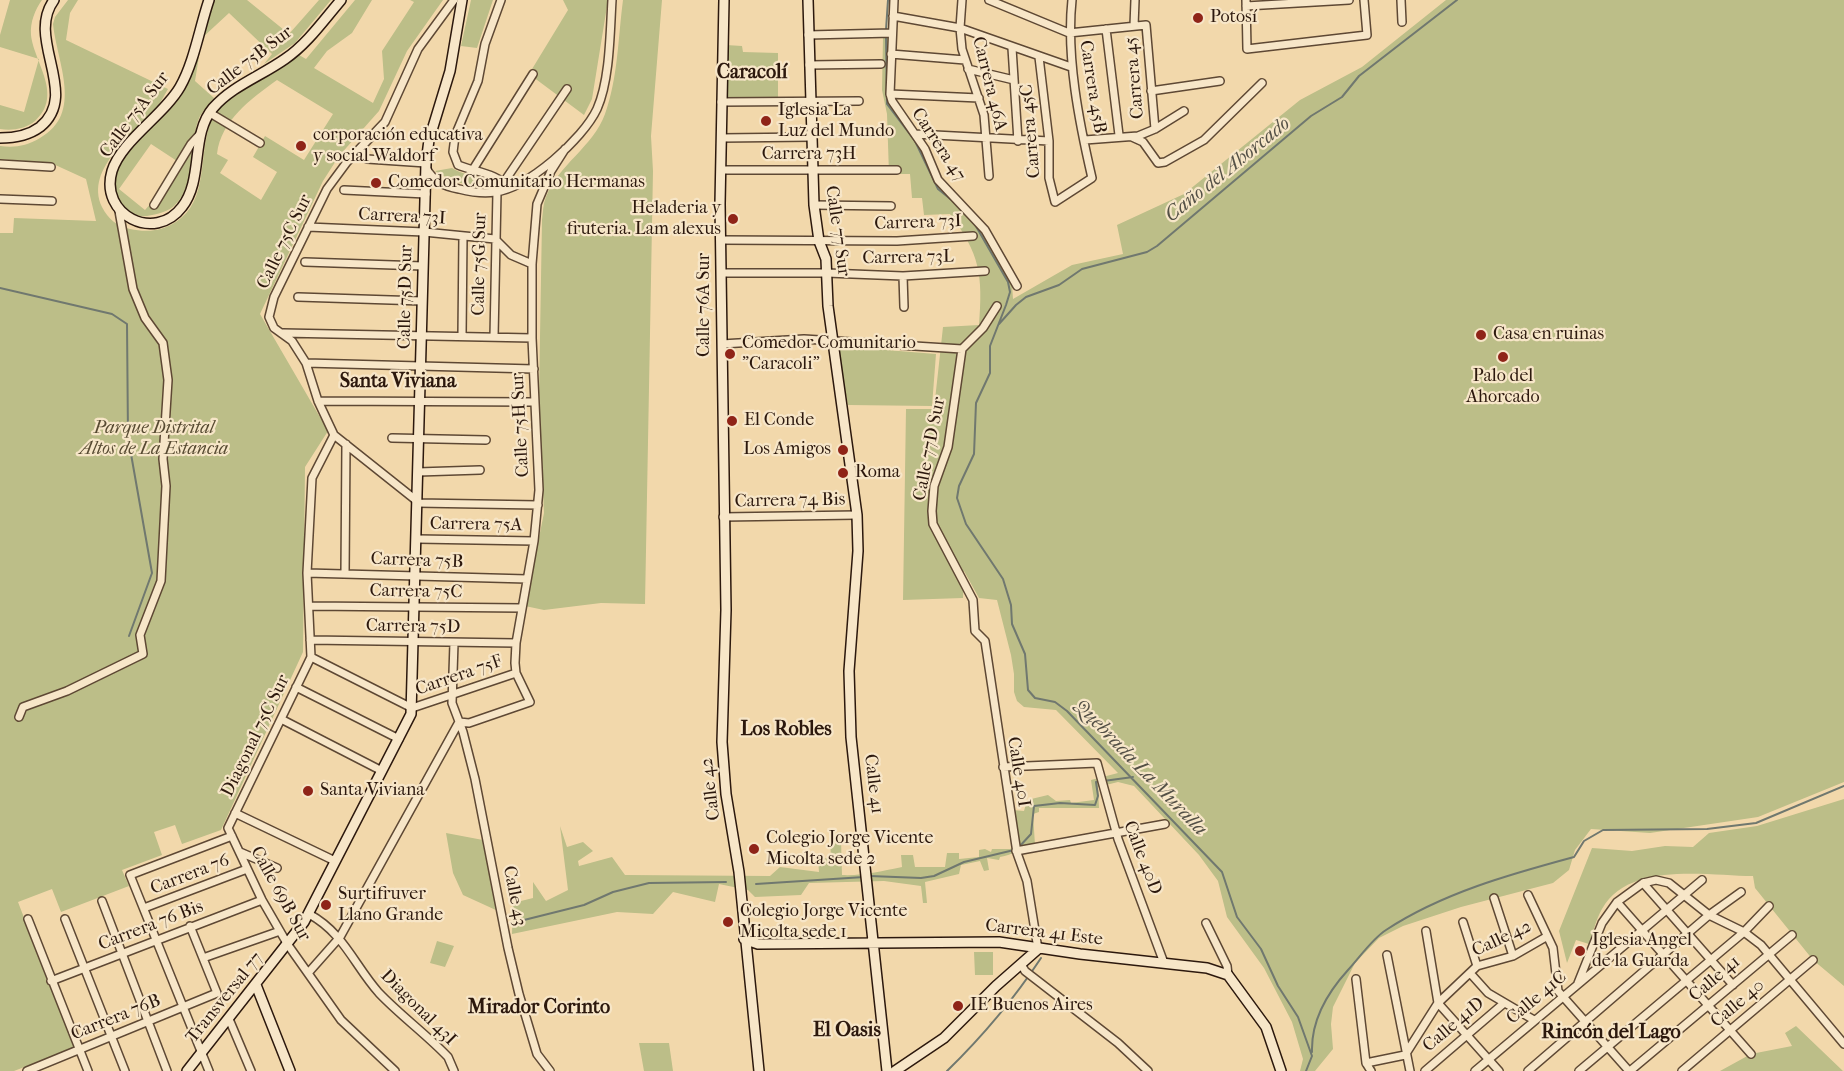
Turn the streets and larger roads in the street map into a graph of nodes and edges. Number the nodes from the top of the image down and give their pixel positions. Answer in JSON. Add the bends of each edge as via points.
{"nodes":[{"id":1,"x":54,"y":0,"type":"edge"},
{"id":2,"x":209,"y":0,"type":"edge"},
{"id":3,"x":341,"y":0,"type":"edge"},
{"id":4,"x":454,"y":0,"type":"edge"},
{"id":5,"x":462,"y":0,"type":"edge"},
{"id":6,"x":501,"y":0,"type":"edge"},
{"id":7,"x":612,"y":0,"type":"edge"},
{"id":8,"x":724,"y":0,"type":"edge"},
{"id":9,"x":808,"y":0,"type":"edge"},
{"id":10,"x":894,"y":0,"type":"edge"},
{"id":11,"x":962,"y":0,"type":"edge"},
{"id":12,"x":989,"y":0,"type":"edge"},
{"id":13,"x":1072,"y":0,"type":"edge"},
{"id":14,"x":1135,"y":0,"type":"edge"},
{"id":15,"x":1349,"y":0,"type":"edge"},
{"id":16,"x":1364,"y":0,"type":"edge"},
{"id":17,"x":1401,"y":0,"type":"edge"},
{"id":18,"x":1246,"y":3,"type":"edge"},
{"id":19,"x":893,"y":16,"type":"junction"},
{"id":20,"x":1402,"y":22,"type":"dead end"},
{"id":21,"x":1134,"y":26,"type":"junction"},
{"id":22,"x":960,"y":28,"type":"junction"},
{"id":23,"x":1106,"y":29,"type":"junction"},
{"id":24,"x":888,"y":33,"type":"junction"},
{"id":25,"x":1069,"y":33,"type":"junction"},
{"id":26,"x":808,"y":35,"type":"junction"},
{"id":27,"x":1012,"y":48,"type":"junction"},
{"id":28,"x":891,"y":54,"type":"junction"},
{"id":29,"x":1039,"y":57,"type":"junction"},
{"id":30,"x":965,"y":60,"type":"junction"},
{"id":31,"x":881,"y":64,"type":"dead end"},
{"id":32,"x":809,"y":65,"type":"junction"},
{"id":33,"x":1071,"y":67,"type":"junction"},
{"id":34,"x":968,"y":69,"type":"junction"},
{"id":35,"x":533,"y":74,"type":"dead end"},
{"id":36,"x":1014,"y":80,"type":"junction"},
{"id":37,"x":1221,"y":81,"type":"dead end"},
{"id":38,"x":1262,"y":83,"type":"dead end"},
{"id":39,"x":567,"y":88,"type":"dead end"},
{"id":40,"x":1151,"y":91,"type":"junction"},
{"id":41,"x":890,"y":94,"type":"junction"},
{"id":42,"x":979,"y":98,"type":"junction"},
{"id":43,"x":859,"y":101,"type":"dead end"},
{"id":44,"x":721,"y":102,"type":"junction"},
{"id":45,"x":810,"y":103,"type":"junction"},
{"id":46,"x":1184,"y":111,"type":"dead end"},
{"id":47,"x":210,"y":113,"type":"junction"},
{"id":48,"x":1155,"y":129,"type":"junction"},
{"id":49,"x":202,"y":132,"type":"junction"},
{"id":50,"x":916,"y":134,"type":"junction"},
{"id":51,"x":1119,"y":135,"type":"junction"},
{"id":52,"x":812,"y":137,"type":"junction"},
{"id":53,"x":1132,"y":137,"type":"junction"},
{"id":54,"x":0,"y":138,"type":"edge"},
{"id":55,"x":721,"y":138,"type":"junction"},
{"id":56,"x":988,"y":139,"type":"junction"},
{"id":57,"x":1085,"y":140,"type":"junction"},
{"id":58,"x":1018,"y":141,"type":"junction"},
{"id":59,"x":1049,"y":141,"type":"junction"},
{"id":60,"x":260,"y":143,"type":"dead end"},
{"id":61,"x":565,"y":149,"type":"junction"},
{"id":62,"x":367,"y":159,"type":"dead end"},
{"id":63,"x":0,"y":164,"type":"edge"},
{"id":64,"x":426,"y":165,"type":"junction"},
{"id":65,"x":51,"y":167,"type":"dead end"},
{"id":66,"x":721,"y":170,"type":"junction"},
{"id":67,"x":813,"y":170,"type":"junction"},
{"id":68,"x":897,"y":170,"type":"dead end"},
{"id":69,"x":472,"y":171,"type":"junction"},
{"id":70,"x":989,"y":176,"type":"dead end"},
{"id":71,"x":506,"y":185,"type":"junction"},
{"id":72,"x":344,"y":190,"type":"dead end"},
{"id":73,"x":497,"y":192,"type":"junction"},
{"id":74,"x":426,"y":194,"type":"junction"},
{"id":75,"x":0,"y":198,"type":"edge"},
{"id":76,"x":52,"y":201,"type":"dead end"},
{"id":77,"x":1055,"y":202,"type":"joint"},
{"id":78,"x":154,"y":205,"type":"dead end"},
{"id":79,"x":814,"y":205,"type":"junction"},
{"id":80,"x":891,"y":206,"type":"dead end"},
{"id":81,"x":119,"y":211,"type":"junction"},
{"id":82,"x":308,"y":227,"type":"junction"},
{"id":83,"x":424,"y":232,"type":"junction"},
{"id":84,"x":463,"y":236,"type":"junction"},
{"id":85,"x":973,"y":236,"type":"dead end"},
{"id":86,"x":495,"y":240,"type":"junction"},
{"id":87,"x":721,"y":240,"type":"junction"},
{"id":88,"x":819,"y":241,"type":"junction"},
{"id":89,"x":305,"y":262,"type":"dead end"},
{"id":90,"x":532,"y":264,"type":"junction"},
{"id":91,"x":423,"y":266,"type":"junction"},
{"id":92,"x":985,"y":271,"type":"dead end"},
{"id":93,"x":723,"y":273,"type":"junction"},
{"id":94,"x":827,"y":273,"type":"junction"},
{"id":95,"x":903,"y":276,"type":"junction"},
{"id":96,"x":1017,"y":286,"type":"dead end"},
{"id":97,"x":298,"y":297,"type":"dead end"},
{"id":98,"x":422,"y":301,"type":"junction"},
{"id":99,"x":997,"y":306,"type":"dead end"},
{"id":100,"x":904,"y":307,"type":"dead end"},
{"id":101,"x":283,"y":333,"type":"junction"},
{"id":102,"x":421,"y":336,"type":"junction"},
{"id":103,"x":462,"y":336,"type":"junction"},
{"id":104,"x":494,"y":337,"type":"junction"},
{"id":105,"x":532,"y":338,"type":"junction"},
{"id":106,"x":832,"y":341,"type":"junction"},
{"id":107,"x":722,"y":344,"type":"junction"},
{"id":108,"x":962,"y":349,"type":"junction"},
{"id":109,"x":306,"y":363,"type":"junction"},
{"id":110,"x":422,"y":368,"type":"junction"},
{"id":111,"x":534,"y":369,"type":"junction"},
{"id":112,"x":318,"y":401,"type":"junction"},
{"id":113,"x":420,"y":401,"type":"junction"},
{"id":114,"x":534,"y":402,"type":"junction"},
{"id":115,"x":334,"y":435,"type":"junction"},
{"id":116,"x":392,"y":438,"type":"dead end"},
{"id":117,"x":419,"y":439,"type":"junction"},
{"id":118,"x":486,"y":440,"type":"dead end"},
{"id":119,"x":346,"y":444,"type":"junction"},
{"id":120,"x":480,"y":470,"type":"dead end"},
{"id":121,"x":418,"y":472,"type":"junction"},
{"id":122,"x":417,"y":502,"type":"junction"},
{"id":123,"x":538,"y":505,"type":"junction"},
{"id":124,"x":857,"y":515,"type":"junction"},
{"id":125,"x":723,"y":517,"type":"junction"},
{"id":126,"x":418,"y":538,"type":"junction"},
{"id":127,"x":534,"y":542,"type":"junction"},
{"id":128,"x":307,"y":573,"type":"junction"},
{"id":129,"x":345,"y":574,"type":"junction"},
{"id":130,"x":415,"y":576,"type":"junction"},
{"id":131,"x":527,"y":579,"type":"junction"},
{"id":132,"x":973,"y":600,"type":"joint"},
{"id":133,"x":415,"y":605,"type":"junction"},
{"id":134,"x":309,"y":606,"type":"junction"},
{"id":135,"x":522,"y":608,"type":"junction"},
{"id":136,"x":853,"y":608,"type":"joint"},
{"id":137,"x":726,"y":610,"type":"joint"},
{"id":138,"x":310,"y":640,"type":"junction"},
{"id":139,"x":414,"y":642,"type":"junction"},
{"id":140,"x":454,"y":643,"type":"junction"},
{"id":141,"x":516,"y":643,"type":"junction"},
{"id":142,"x":311,"y":657,"type":"junction"},
{"id":143,"x":516,"y":673,"type":"junction"},
{"id":144,"x":296,"y":687,"type":"junction"},
{"id":145,"x":451,"y":695,"type":"junction"},
{"id":146,"x":412,"y":708,"type":"junction"},
{"id":147,"x":19,"y":717,"type":"dead end"},
{"id":148,"x":281,"y":719,"type":"junction"},
{"id":149,"x":459,"y":722,"type":"junction"},
{"id":150,"x":399,"y":739,"type":"junction"},
{"id":151,"x":1003,"y":767,"type":"junction"},
{"id":152,"x":382,"y":771,"type":"junction"},
{"id":153,"x":235,"y":813,"type":"junction"},
{"id":154,"x":1165,"y":824,"type":"dead end"},
{"id":155,"x":228,"y":828,"type":"joint"},
{"id":156,"x":1116,"y":832,"type":"junction"},
{"id":157,"x":232,"y":836,"type":"junction"},
{"id":158,"x":1016,"y":851,"type":"junction"},
{"id":159,"x":240,"y":852,"type":"junction"},
{"id":160,"x":335,"y":861,"type":"junction"},
{"id":161,"x":277,"y":868,"type":"dead end"},
{"id":162,"x":247,"y":869,"type":"junction"},
{"id":163,"x":1702,"y":880,"type":"dead end"},
{"id":164,"x":1642,"y":883,"type":"junction"},
{"id":165,"x":1741,"y":891,"type":"dead end"},
{"id":166,"x":1686,"y":894,"type":"junction"},
{"id":167,"x":1528,"y":895,"type":"dead end"},
{"id":168,"x":1494,"y":898,"type":"dead end"},
{"id":169,"x":262,"y":900,"type":"junction"},
{"id":170,"x":102,"y":901,"type":"dead end"},
{"id":171,"x":1617,"y":902,"type":"junction"},
{"id":172,"x":1769,"y":906,"type":"dead end"},
{"id":173,"x":144,"y":909,"type":"junction"},
{"id":174,"x":1668,"y":909,"type":"junction"},
{"id":175,"x":309,"y":914,"type":"junction"},
{"id":176,"x":1709,"y":915,"type":"junction"},
{"id":177,"x":28,"y":919,"type":"dead end"},
{"id":178,"x":65,"y":919,"type":"dead end"},
{"id":179,"x":1463,"y":922,"type":"dead end"},
{"id":180,"x":1206,"y":923,"type":"dead end"},
{"id":181,"x":190,"y":926,"type":"junction"},
{"id":182,"x":1643,"y":930,"type":"junction"},
{"id":183,"x":280,"y":931,"type":"junction"},
{"id":184,"x":1426,"y":931,"type":"dead end"},
{"id":185,"x":1689,"y":932,"type":"junction"},
{"id":186,"x":1744,"y":932,"type":"junction"},
{"id":187,"x":1792,"y":935,"type":"dead end"},
{"id":188,"x":340,"y":936,"type":"junction"},
{"id":189,"x":1546,"y":937,"type":"junction"},
{"id":190,"x":744,"y":939,"type":"junction"},
{"id":191,"x":156,"y":940,"type":"junction"},
{"id":192,"x":872,"y":943,"type":"junction"},
{"id":193,"x":288,"y":945,"type":"junction"},
{"id":194,"x":1038,"y":949,"type":"junction"},
{"id":195,"x":122,"y":953,"type":"junction"},
{"id":196,"x":1770,"y":954,"type":"junction"},
{"id":197,"x":1387,"y":955,"type":"dead end"},
{"id":198,"x":1664,"y":955,"type":"junction"},
{"id":199,"x":1513,"y":956,"type":"junction"},
{"id":200,"x":203,"y":958,"type":"junction"},
{"id":201,"x":1711,"y":958,"type":"junction"},
{"id":202,"x":1813,"y":960,"type":"dead end"},
{"id":203,"x":1164,"y":963,"type":"junction"},
{"id":204,"x":1477,"y":966,"type":"junction"},
{"id":205,"x":1023,"y":967,"type":"junction"},
{"id":206,"x":84,"y":968,"type":"junction"},
{"id":207,"x":309,"y":972,"type":"junction"},
{"id":208,"x":1470,"y":973,"type":"junction"},
{"id":209,"x":1228,"y":975,"type":"junction"},
{"id":210,"x":1356,"y":979,"type":"dead end"},
{"id":211,"x":1686,"y":980,"type":"junction"},
{"id":212,"x":1791,"y":980,"type":"junction"},
{"id":213,"x":51,"y":981,"type":"junction"},
{"id":214,"x":1578,"y":983,"type":"junction"},
{"id":215,"x":256,"y":985,"type":"junction"},
{"id":216,"x":1733,"y":985,"type":"junction"},
{"id":217,"x":1562,"y":997,"type":"junction"},
{"id":218,"x":1438,"y":1003,"type":"junction"},
{"id":219,"x":1503,"y":1004,"type":"junction"},
{"id":220,"x":1709,"y":1006,"type":"junction"},
{"id":221,"x":183,"y":1007,"type":"junction"},
{"id":222,"x":229,"y":1019,"type":"junction"},
{"id":223,"x":1534,"y":1020,"type":"junction"},
{"id":224,"x":148,"y":1021,"type":"junction"},
{"id":225,"x":1585,"y":1023,"type":"junction"},
{"id":226,"x":1730,"y":1031,"type":"junction"},
{"id":227,"x":1467,"y":1035,"type":"junction"},
{"id":228,"x":111,"y":1036,"type":"junction"},
{"id":229,"x":1844,"y":1044,"type":"edge"},
{"id":230,"x":1607,"y":1047,"type":"junction"},
{"id":231,"x":79,"y":1050,"type":"junction"},
{"id":232,"x":201,"y":1053,"type":"junction"},
{"id":233,"x":1751,"y":1054,"type":"dead end"},
{"id":234,"x":1405,"y":1055,"type":"junction"},
{"id":235,"x":1489,"y":1059,"type":"junction"},
{"id":236,"x":1366,"y":1063,"type":"junction"},
{"id":237,"x":27,"y":1071,"type":"edge"},
{"id":238,"x":87,"y":1071,"type":"edge"},
{"id":239,"x":125,"y":1071,"type":"edge"},
{"id":240,"x":168,"y":1071,"type":"edge"},
{"id":241,"x":188,"y":1071,"type":"edge"},
{"id":242,"x":208,"y":1071,"type":"edge"},
{"id":243,"x":251,"y":1071,"type":"edge"},
{"id":244,"x":290,"y":1071,"type":"edge"},
{"id":245,"x":395,"y":1071,"type":"edge"},
{"id":246,"x":454,"y":1071,"type":"edge"},
{"id":247,"x":550,"y":1071,"type":"edge"},
{"id":248,"x":759,"y":1071,"type":"edge"},
{"id":249,"x":887,"y":1071,"type":"edge"},
{"id":250,"x":895,"y":1071,"type":"edge"},
{"id":251,"x":1148,"y":1071,"type":"edge"},
{"id":252,"x":1281,"y":1071,"type":"edge"},
{"id":253,"x":1371,"y":1071,"type":"edge"},
{"id":254,"x":1410,"y":1071,"type":"edge"},
{"id":255,"x":1425,"y":1071,"type":"edge"},
{"id":256,"x":1475,"y":1071,"type":"edge"},
{"id":257,"x":1499,"y":1071,"type":"edge"},
{"id":258,"x":1528,"y":1071,"type":"edge"},
{"id":259,"x":1579,"y":1071,"type":"edge"},
{"id":260,"x":1630,"y":1071,"type":"edge"},
{"id":261,"x":1682,"y":1071,"type":"edge"}],
"edges":[{"from":1,"to":54,"type":"street","via":[[46,11],[44,29],[56,93],[50,115],[33,132]]},
{"from":2,"to":81,"type":"street","name":"Calle 75A Sur","via":[[180,86],[118,160],[110,181],[111,195]]},
{"from":3,"to":47,"type":"street","name":"Calle 75B Sur","via":[[296,51],[232,91]]},
{"from":4,"to":82,"type":"street","name":"Calle 75C Sur","via":[[418,49],[385,122],[336,176]]},
{"from":5,"to":64,"type":"street","name":"Calle 75D Sur","via":[[450,71],[429,140]]},
{"from":6,"to":69,"type":"street","via":[[485,44],[478,81],[455,136],[455,162]]},
{"from":7,"to":61,"type":"street","via":[[600,99],[581,132]]},
{"from":8,"to":44,"type":"street","name":"Calle 76A Sur"},
{"from":9,"to":26,"type":"street","name":"Calle 77 Sur"},
{"from":10,"to":19,"type":"street"},
{"from":11,"to":22,"type":"street","name":"Carrera 46A"},
{"from":12,"to":25,"type":"street"},
{"from":13,"to":25,"type":"street","name":"Carrera 45B"},
{"from":14,"to":21,"type":"street","name":"Carrera 45"},
{"from":15,"to":18,"type":"street"},
{"from":16,"to":18,"type":"street","via":[[1367,35],[1247,49]]},
{"from":17,"to":20,"type":"street"},
{"from":19,"to":22,"type":"street"},
{"from":19,"to":24,"type":"street"},
{"from":21,"to":23,"type":"street"},
{"from":21,"to":40,"type":"street","name":"Carrera 45","via":[[1146,25]]},
{"from":22,"to":27,"type":"street"},
{"from":22,"to":30,"type":"street","name":"Carrera 46A"},
{"from":23,"to":25,"type":"street"},
{"from":23,"to":51,"type":"street"},
{"from":24,"to":26,"type":"street"},
{"from":24,"to":28,"type":"street"},
{"from":25,"to":33,"type":"street","name":"Carrera 45B"},
{"from":26,"to":32,"type":"street","name":"Calle 77 Sur"},
{"from":27,"to":29,"type":"street"},
{"from":27,"to":36,"type":"street"},
{"from":28,"to":30,"type":"street"},
{"from":28,"to":41,"type":"street"},
{"from":29,"to":33,"type":"street"},
{"from":29,"to":59,"type":"street","name":"Carrera 45C"},
{"from":30,"to":34,"type":"street","name":"Carrera 46A"},
{"from":31,"to":32,"type":"street"},
{"from":32,"to":45,"type":"street","name":"Calle 77 Sur"},
{"from":33,"to":57,"type":"street","name":"Carrera 45B"},
{"from":34,"to":36,"type":"street"},
{"from":34,"to":42,"type":"street","name":"Carrera 46A"},
{"from":35,"to":69,"type":"street"},
{"from":36,"to":58,"type":"street"},
{"from":37,"to":40,"type":"street"},
{"from":38,"to":53,"type":"street","name":"Carrera 45","via":[[1192,149],[1165,162],[1158,163],[1143,142]]},
{"from":39,"to":71,"type":"street"},
{"from":40,"to":48,"type":"street","name":"Carrera 45"},
{"from":41,"to":42,"type":"street"},
{"from":41,"to":50,"type":"street","name":"Carrera 47"},
{"from":42,"to":56,"type":"street","name":"Carrera 46A"},
{"from":43,"to":45,"type":"street"},
{"from":44,"to":45,"type":"street"},
{"from":44,"to":55,"type":"street","name":"Calle 76A Sur"},
{"from":45,"to":52,"type":"street","name":"Calle 77 Sur"},
{"from":46,"to":48,"type":"street"},
{"from":47,"to":49,"type":"street","name":"Calle 75B Sur"},
{"from":47,"to":60,"type":"street"},
{"from":48,"to":53,"type":"street"},
{"from":49,"to":78,"type":"street","via":[[190,144]]},
{"from":49,"to":81,"type":"street","name":"Calle 75B Sur","via":[[188,198],[181,208],[166,219],[138,223]]},
{"from":50,"to":56,"type":"street"},
{"from":50,"to":96,"type":"street","name":"Carrera 47","via":[[938,180],[985,230]]},
{"from":51,"to":53,"type":"street"},
{"from":51,"to":57,"type":"street"},
{"from":52,"to":55,"type":"street"},
{"from":52,"to":67,"type":"street","name":"Calle 77 Sur"},
{"from":55,"to":66,"type":"street","name":"Calle 76A Sur"},
{"from":56,"to":58,"type":"street"},
{"from":56,"to":70,"type":"street","name":"Carrera 46A"},
{"from":57,"to":77,"type":"street","name":"Carrera 45B","via":[[1092,178]]},
{"from":58,"to":59,"type":"street"},
{"from":59,"to":77,"type":"street","name":"Carrera 45C","via":[[1049,178]]},
{"from":61,"to":71,"type":"street","via":[[524,182]]},
{"from":61,"to":90,"type":"street","name":"Calle 75H Sur","via":[[537,204]]},
{"from":62,"to":64,"type":"street"},
{"from":63,"to":65,"type":"street"},
{"from":64,"to":73,"type":"street","via":[[435,181],[445,186],[478,193]]},
{"from":64,"to":74,"type":"street","name":"Calle 75D Sur"},
{"from":66,"to":67,"type":"street","name":"Carrera 73H"},
{"from":66,"to":87,"type":"street","name":"Calle 76A Sur"},
{"from":67,"to":68,"type":"street","name":"Carrera 73H"},
{"from":67,"to":79,"type":"street","name":"Calle 77 Sur"},
{"from":69,"to":71,"type":"street"},
{"from":71,"to":73,"type":"street"},
{"from":72,"to":74,"type":"street"},
{"from":73,"to":86,"type":"street","name":"Calle 75G Sur"},
{"from":74,"to":83,"type":"street","name":"Calle 75D Sur"},
{"from":75,"to":76,"type":"street"},
{"from":79,"to":80,"type":"street"},
{"from":79,"to":88,"type":"street","name":"Calle 77 Sur"},
{"from":81,"to":147,"type":"street","via":[[133,289],[145,318],[163,343],[168,380],[161,581],[140,635],[143,654],[67,691],[32,702],[23,707]]},
{"from":82,"to":83,"type":"street","name":"Carrera 73I"},
{"from":82,"to":101,"type":"street","name":"Calle 75C Sur","via":[[270,309],[270,322]]},
{"from":83,"to":84,"type":"street","name":"Carrera 73I"},
{"from":83,"to":91,"type":"street","name":"Calle 75D Sur"},
{"from":84,"to":86,"type":"street","name":"Carrera 73I"},
{"from":84,"to":103,"type":"street"},
{"from":85,"to":88,"type":"street","name":"Carrera 73I","via":[[925,241]]},
{"from":86,"to":90,"type":"street","via":[[511,255]]},
{"from":86,"to":104,"type":"street","name":"Calle 75G Sur"},
{"from":87,"to":88,"type":"street","name":"Carrera 73I"},
{"from":87,"to":93,"type":"street","name":"Calle 76A Sur"},
{"from":88,"to":94,"type":"street","name":"Calle 77 Sur"},
{"from":89,"to":91,"type":"street"},
{"from":90,"to":105,"type":"street","name":"Calle 75H Sur"},
{"from":91,"to":98,"type":"street","name":"Calle 75D Sur"},
{"from":92,"to":95,"type":"street","name":"Carrera 73L"},
{"from":93,"to":94,"type":"street","name":"Carrera 73L"},
{"from":93,"to":107,"type":"street","name":"Calle 76A Sur"},
{"from":94,"to":95,"type":"street","name":"Carrera 73L"},
{"from":94,"to":106,"type":"street","name":"Calle 77 Sur"},
{"from":95,"to":100,"type":"street"},
{"from":97,"to":98,"type":"street"},
{"from":98,"to":102,"type":"street","name":"Calle 75D Sur"},
{"from":99,"to":108,"type":"street","via":[[983,328]]},
{"from":101,"to":102,"type":"street"},
{"from":101,"to":109,"type":"street","name":"Calle 75C Sur"},
{"from":102,"to":103,"type":"street"},
{"from":102,"to":110,"type":"street","name":"Calle 75D Sur"},
{"from":103,"to":104,"type":"street"},
{"from":104,"to":105,"type":"street"},
{"from":105,"to":111,"type":"street","name":"Calle 75H Sur"},
{"from":106,"to":107,"type":"street"},
{"from":106,"to":108,"type":"street"},
{"from":106,"to":124,"type":"street","name":"Calle 77 Sur"},
{"from":107,"to":125,"type":"street","name":"Calle 76A Sur"},
{"from":108,"to":132,"type":"street","name":"Calle 77D Sur","via":[[948,447],[934,486],[933,524]]},
{"from":109,"to":110,"type":"street"},
{"from":109,"to":112,"type":"street","name":"Calle 75C Sur"},
{"from":110,"to":111,"type":"street"},
{"from":110,"to":113,"type":"street","name":"Calle 75D Sur"},
{"from":111,"to":114,"type":"street","name":"Calle 75H Sur"},
{"from":112,"to":113,"type":"street"},
{"from":112,"to":115,"type":"street","name":"Calle 75C Sur"},
{"from":113,"to":114,"type":"street"},
{"from":113,"to":117,"type":"street","name":"Calle 75D Sur"},
{"from":114,"to":123,"type":"street","name":"Calle 75H Sur","via":[[539,449]]},
{"from":115,"to":119,"type":"street"},
{"from":115,"to":128,"type":"street","via":[[312,478]]},
{"from":116,"to":117,"type":"street"},
{"from":117,"to":118,"type":"street"},
{"from":117,"to":121,"type":"street","name":"Calle 75D Sur"},
{"from":119,"to":122,"type":"street"},
{"from":119,"to":129,"type":"street"},
{"from":120,"to":121,"type":"street"},
{"from":121,"to":122,"type":"street","name":"Calle 75D Sur"},
{"from":122,"to":123,"type":"street"},
{"from":122,"to":126,"type":"street","name":"Calle 75D Sur"},
{"from":123,"to":127,"type":"street","name":"Calle 75H Sur"},
{"from":124,"to":125,"type":"street","name":"Carrera 74 Bis"},
{"from":124,"to":136,"type":"street","name":"Calle 77 Sur"},
{"from":125,"to":137,"type":"street","name":"Calle 76A Sur"},
{"from":126,"to":127,"type":"street","name":"Carrera 75A"},
{"from":126,"to":130,"type":"street","name":"Calle 75D Sur"},
{"from":127,"to":131,"type":"street","name":"Calle 75H Sur"},
{"from":128,"to":129,"type":"street","name":"Carrera 75B"},
{"from":128,"to":134,"type":"street"},
{"from":129,"to":130,"type":"street","name":"Carrera 75B"},
{"from":130,"to":131,"type":"street","name":"Carrera 75B"},
{"from":130,"to":133,"type":"street","name":"Calle 75D Sur"},
{"from":131,"to":135,"type":"street","name":"Calle 75H Sur"},
{"from":132,"to":151,"type":"street","name":"Calle 40I","via":[[975,631],[985,641]]},
{"from":133,"to":134,"type":"street","name":"Carrera 75C"},
{"from":133,"to":135,"type":"street","name":"Carrera 75C"},
{"from":133,"to":139,"type":"street","name":"Calle 75D Sur"},
{"from":134,"to":138,"type":"street"},
{"from":135,"to":141,"type":"street","name":"Calle 75H Sur"},
{"from":136,"to":192,"type":"street","name":"Calle 41","via":[[849,704]]},
{"from":137,"to":190,"type":"street","name":"Calle 42","via":[[722,741]]},
{"from":138,"to":139,"type":"street","name":"Carrera 75D"},
{"from":138,"to":142,"type":"street"},
{"from":139,"to":140,"type":"street","name":"Carrera 75D"},
{"from":139,"to":146,"type":"street","name":"Calle 75D Sur"},
{"from":140,"to":141,"type":"street","name":"Carrera 75D"},
{"from":140,"to":145,"type":"street","name":"Calle 43"},
{"from":141,"to":143,"type":"street","name":"Calle 75H Sur"},
{"from":142,"to":144,"type":"street","name":"Diagonal 75C Sur"},
{"from":142,"to":146,"type":"street"},
{"from":143,"to":145,"type":"street","name":"Carrera 75F"},
{"from":143,"to":149,"type":"street","name":"Calle 75H Sur","via":[[530,702],[469,723]]},
{"from":144,"to":148,"type":"street","name":"Diagonal 75C Sur"},
{"from":144,"to":150,"type":"street"},
{"from":145,"to":146,"type":"street","name":"Carrera 75F"},
{"from":145,"to":149,"type":"street","name":"Calle 43"},
{"from":146,"to":150,"type":"street","name":"Transversal 77"},
{"from":148,"to":152,"type":"street"},
{"from":148,"to":153,"type":"street","name":"Diagonal 75C Sur"},
{"from":149,"to":188,"type":"street"},
{"from":149,"to":247,"type":"street","name":"Calle 43","via":[[476,784],[508,948],[537,1054]]},
{"from":150,"to":152,"type":"street","name":"Transversal 77"},
{"from":151,"to":156,"type":"street","name":"Calle 40D","via":[[1097,763]]},
{"from":151,"to":158,"type":"street","name":"Calle 40I"},
{"from":152,"to":160,"type":"street","name":"Transversal 77"},
{"from":153,"to":155,"type":"street","name":"Diagonal 75C Sur"},
{"from":153,"to":160,"type":"street"},
{"from":154,"to":156,"type":"street"},
{"from":155,"to":157,"type":"street","name":"Calle 69B Sur"},
{"from":156,"to":158,"type":"street"},
{"from":156,"to":203,"type":"street","name":"Calle 40D"},
{"from":157,"to":159,"type":"street","name":"Calle 69B Sur"},
{"from":157,"to":173,"type":"street","via":[[130,875]]},
{"from":158,"to":194,"type":"street","name":"Calle 40I","via":[[1028,881]]},
{"from":159,"to":161,"type":"street"},
{"from":159,"to":162,"type":"street","name":"Calle 69B Sur"},
{"from":160,"to":175,"type":"street","name":"Transversal 77"},
{"from":162,"to":169,"type":"street","name":"Calle 69B Sur"},
{"from":162,"to":173,"type":"street","name":"Carrera 76"},
{"from":163,"to":166,"type":"street","name":"Calle 41C"},
{"from":164,"to":166,"type":"street","via":[[1669,883]]},
{"from":164,"to":171,"type":"street"},
{"from":164,"to":174,"type":"street"},
{"from":165,"to":176,"type":"street"},
{"from":166,"to":174,"type":"street","name":"Calle 41C"},
{"from":166,"to":176,"type":"street"},
{"from":167,"to":189,"type":"street"},
{"from":168,"to":199,"type":"street"},
{"from":169,"to":181,"type":"street","name":"Carrera 76 Bis"},
{"from":169,"to":183,"type":"street","name":"Calle 69B Sur"},
{"from":170,"to":195,"type":"street"},
{"from":171,"to":182,"type":"street"},
{"from":171,"to":214,"type":"street","via":[[1602,923]]},
{"from":172,"to":186,"type":"street"},
{"from":173,"to":191,"type":"street"},
{"from":174,"to":182,"type":"street","name":"Calle 41C"},
{"from":174,"to":185,"type":"street"},
{"from":175,"to":188,"type":"street"},
{"from":175,"to":193,"type":"street","name":"Transversal 77"},
{"from":176,"to":185,"type":"street"},
{"from":176,"to":186,"type":"street"},
{"from":177,"to":213,"type":"street"},
{"from":178,"to":206,"type":"street"},
{"from":179,"to":204,"type":"street"},
{"from":180,"to":209,"type":"street"},
{"from":181,"to":191,"type":"street","name":"Carrera 76 Bis"},
{"from":181,"to":200,"type":"street"},
{"from":182,"to":198,"type":"street"},
{"from":182,"to":214,"type":"street","name":"Calle 41C"},
{"from":183,"to":193,"type":"street","name":"Calle 69B Sur"},
{"from":183,"to":200,"type":"street"},
{"from":184,"to":218,"type":"street"},
{"from":185,"to":198,"type":"street"},
{"from":185,"to":201,"type":"street"},
{"from":186,"to":196,"type":"street"},
{"from":186,"to":201,"type":"street"},
{"from":187,"to":196,"type":"street","name":"Calle 41"},
{"from":188,"to":207,"type":"street"},
{"from":188,"to":246,"type":"street","name":"Diagonal 43I","via":[[377,991],[447,1057]]},
{"from":189,"to":199,"type":"street","name":"Calle 42"},
{"from":189,"to":217,"type":"street"},
{"from":190,"to":192,"type":"street","name":"Carrera 41 Este","via":[[758,944]]},
{"from":190,"to":248,"type":"street","name":"Calle 42"},
{"from":191,"to":195,"type":"street","name":"Carrera 76 Bis"},
{"from":191,"to":221,"type":"street"},
{"from":192,"to":194,"type":"street","name":"Carrera 41 Este","via":[[963,940]]},
{"from":192,"to":249,"type":"street","name":"Calle 41"},
{"from":193,"to":207,"type":"street","name":"Calle 69B Sur"},
{"from":193,"to":215,"type":"street","name":"Transversal 77"},
{"from":194,"to":203,"type":"street","name":"Carrera 41 Este"},
{"from":194,"to":205,"type":"street"},
{"from":195,"to":206,"type":"street","name":"Carrera 76 Bis"},
{"from":195,"to":224,"type":"street"},
{"from":196,"to":212,"type":"street"},
{"from":196,"to":216,"type":"street","name":"Calle 41"},
{"from":197,"to":234,"type":"street"},
{"from":198,"to":211,"type":"street"},
{"from":198,"to":225,"type":"street"},
{"from":199,"to":204,"type":"street","name":"Calle 42"},
{"from":200,"to":221,"type":"street","name":"Carrera 76B","via":[[217,993]]},
{"from":201,"to":211,"type":"street"},
{"from":201,"to":216,"type":"street"},
{"from":202,"to":212,"type":"street","name":"Calle 40"},
{"from":203,"to":209,"type":"street","name":"Carrera 41 Este","via":[[1207,968]]},
{"from":204,"to":208,"type":"street","name":"Calle 42"},
{"from":205,"to":250,"type":"street","via":[[944,1038]]},
{"from":205,"to":251,"type":"street"},
{"from":206,"to":213,"type":"street","name":"Carrera 76 Bis"},
{"from":206,"to":228,"type":"street"},
{"from":207,"to":245,"type":"street","name":"Calle 69B Sur","via":[[341,1020]]},
{"from":208,"to":218,"type":"street","name":"Calle 42"},
{"from":208,"to":219,"type":"street"},
{"from":209,"to":252,"type":"street","via":[[1266,1027]]},
{"from":210,"to":236,"type":"street"},
{"from":211,"to":220,"type":"street"},
{"from":211,"to":230,"type":"street"},
{"from":212,"to":226,"type":"street","name":"Calle 40"},
{"from":212,"to":229,"type":"street"},
{"from":213,"to":231,"type":"street"},
{"from":214,"to":217,"type":"street","name":"Calle 41C"},
{"from":215,"to":222,"type":"street","name":"Transversal 77"},
{"from":215,"to":244,"type":"street"},
{"from":216,"to":220,"type":"street","name":"Calle 41"},
{"from":217,"to":223,"type":"street","name":"Calle 41C"},
{"from":217,"to":225,"type":"street"},
{"from":218,"to":227,"type":"street"},
{"from":218,"to":234,"type":"street","name":"Calle 42"},
{"from":219,"to":223,"type":"street"},
{"from":219,"to":227,"type":"street","name":"Calle 41D"},
{"from":220,"to":226,"type":"street"},
{"from":220,"to":260,"type":"street","name":"Calle 41"},
{"from":221,"to":224,"type":"street","name":"Carrera 76B"},
{"from":221,"to":232,"type":"street"},
{"from":222,"to":232,"type":"street","name":"Transversal 77"},
{"from":222,"to":243,"type":"street"},
{"from":223,"to":235,"type":"street","name":"Calle 41C"},
{"from":224,"to":228,"type":"street","name":"Carrera 76B"},
{"from":224,"to":240,"type":"street"},
{"from":225,"to":230,"type":"street"},
{"from":225,"to":258,"type":"street"},
{"from":226,"to":233,"type":"street"},
{"from":226,"to":261,"type":"street","name":"Calle 40"},
{"from":227,"to":235,"type":"street"},
{"from":227,"to":255,"type":"street","name":"Calle 41D"},
{"from":228,"to":231,"type":"street","name":"Carrera 76B"},
{"from":228,"to":239,"type":"street"},
{"from":230,"to":259,"type":"street"},
{"from":230,"to":260,"type":"street"},
{"from":231,"to":237,"type":"street","name":"Carrera 76B"},
{"from":231,"to":238,"type":"street"},
{"from":232,"to":241,"type":"street","name":"Transversal 77"},
{"from":232,"to":242,"type":"street"},
{"from":234,"to":236,"type":"street"},
{"from":234,"to":254,"type":"street"},
{"from":235,"to":256,"type":"street","name":"Calle 41C"},
{"from":235,"to":257,"type":"street"},
{"from":236,"to":253,"type":"street"}]}
